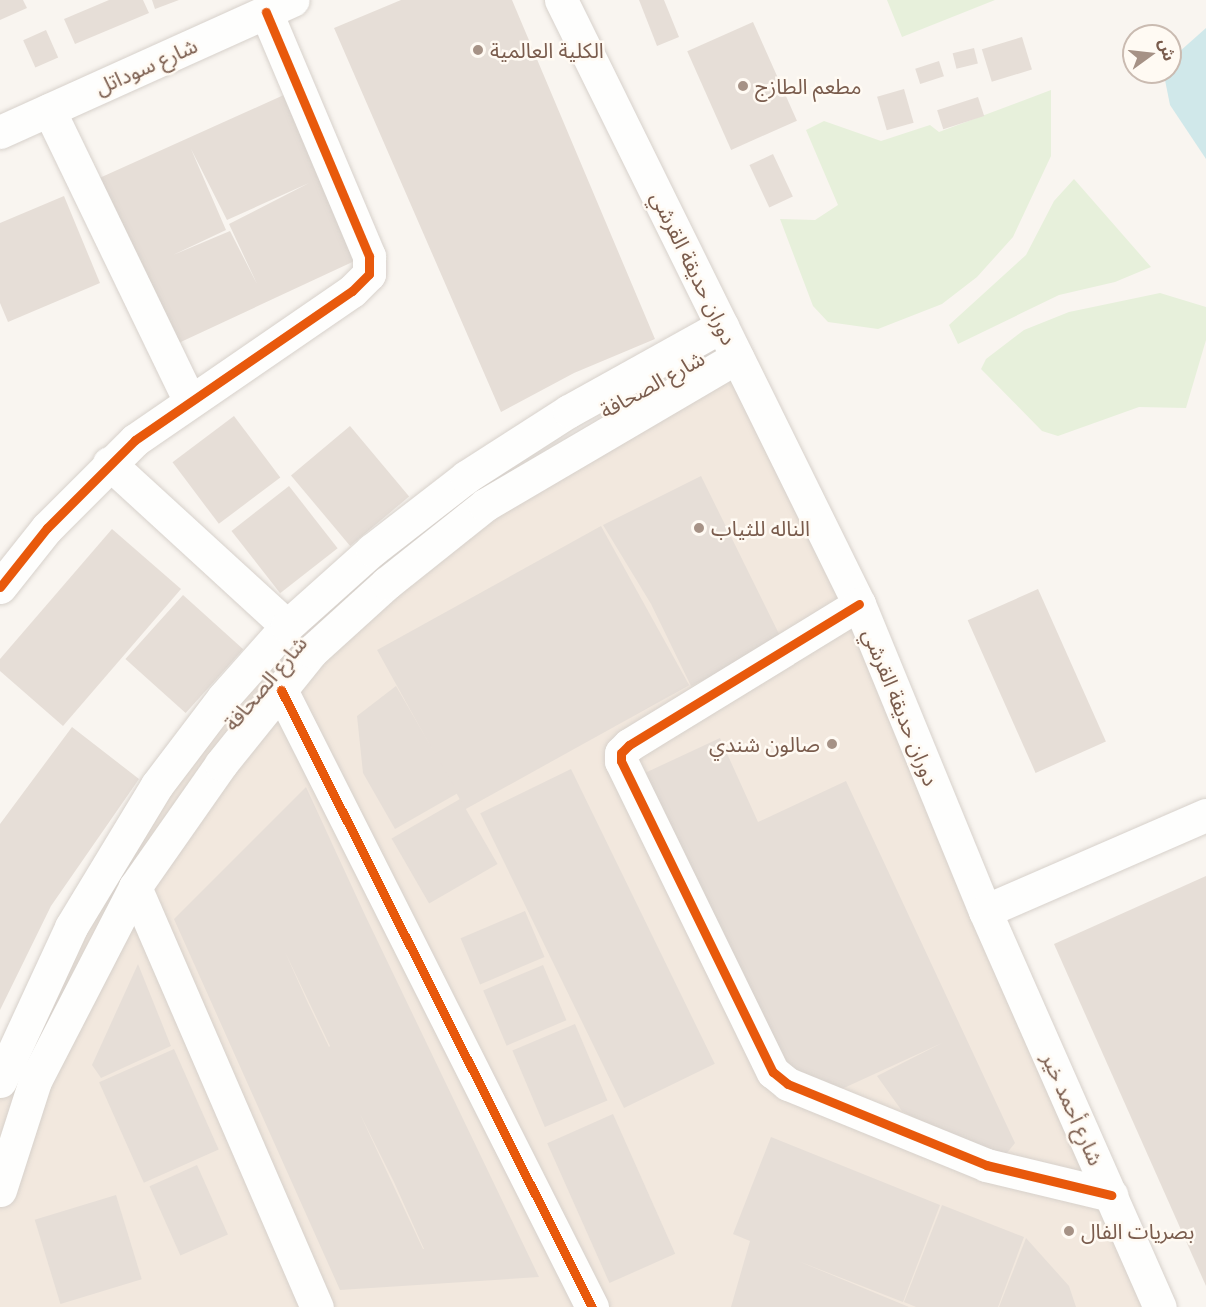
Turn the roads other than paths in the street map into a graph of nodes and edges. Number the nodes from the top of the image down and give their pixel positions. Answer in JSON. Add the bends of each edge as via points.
{"nodes":[{"id":1,"x":561,"y":0,"type":"edge"},
{"id":2,"x":280,"y":6,"type":"edge"},
{"id":3,"x":49,"y":110,"type":"junction"},
{"id":4,"x":0,"y":132,"type":"edge"},
{"id":5,"x":722,"y":326,"type":"junction"},
{"id":6,"x":737,"y":357,"type":"junction"},
{"id":7,"x":189,"y":399,"type":"junction"},
{"id":8,"x":109,"y":463,"type":"junction"},
{"id":9,"x":0,"y":587,"type":"edge"},
{"id":10,"x":859,"y":604,"type":"junction"},
{"id":11,"x":287,"y":626,"type":"junction"},
{"id":12,"x":281,"y":690,"type":"junction"},
{"id":13,"x":1206,"y":815,"type":"edge"},
{"id":14,"x":135,"y":887,"type":"junction"},
{"id":15,"x":986,"y":911,"type":"junction"},
{"id":16,"x":0,"y":1081,"type":"edge"},
{"id":17,"x":0,"y":1190,"type":"edge"},
{"id":18,"x":1111,"y":1195,"type":"junction"},
{"id":19,"x":317,"y":1307,"type":"edge"},
{"id":20,"x":592,"y":1307,"type":"edge"},
{"id":21,"x":1160,"y":1307,"type":"edge"}],
"edges":[{"from":1,"to":5,"type":"main road","name":"دوران حديقة القرشي"},
{"from":2,"to":3,"type":"main road","name":"شارع سوداتل"},
{"from":2,"to":7,"type":"main road","via":[[370,266],[365,280],[352,291]]},
{"from":3,"to":4,"type":"main road","name":"شارع سوداتل"},
{"from":3,"to":7,"type":"main road"},
{"from":5,"to":6,"type":"main road","name":"دوران حديقة القرشي"},
{"from":5,"to":11,"type":"main road","name":"شارع الصحافة","via":[[569,411],[475,471],[372,550]]},
{"from":6,"to":10,"type":"main road","name":"دوران حديقة القرشي"},
{"from":6,"to":12,"type":"main road","name":"شارع الصحافة","via":[[485,505],[387,583],[312,651]]},
{"from":7,"to":8,"type":"main road"},
{"from":8,"to":9,"type":"main road","via":[[47,528]]},
{"from":8,"to":11,"type":"main road"},
{"from":10,"to":15,"type":"main road","name":"دوران حديقة القرشي"},
{"from":10,"to":18,"type":"main road","via":[[629,745],[621,753],[621,761],[773,1072],[788,1084],[986,1165]]},
{"from":11,"to":16,"type":"main road","name":"شارع الصحافة","via":[[223,698],[157,785],[72,927]]},
{"from":12,"to":14,"type":"main road","name":"شارع الصحافة","via":[[221,764]]},
{"from":12,"to":20,"type":"main road"},
{"from":13,"to":15,"type":"main road"},
{"from":14,"to":17,"type":"main road","name":"شارع الصحافة","via":[[35,1081]]},
{"from":14,"to":19,"type":"main road"},
{"from":15,"to":18,"type":"main road","name":"شارع أحمد خير"},
{"from":18,"to":21,"type":"main road","name":"شارع أحمد خير"}]}
